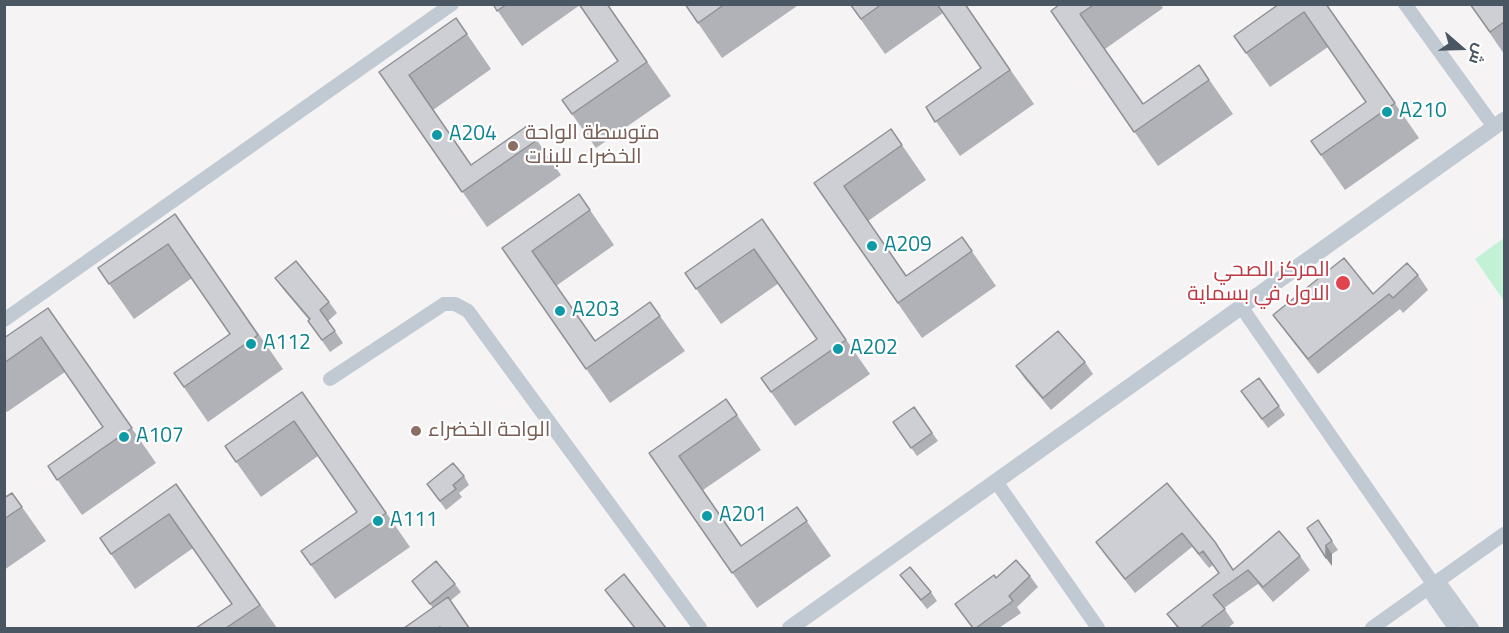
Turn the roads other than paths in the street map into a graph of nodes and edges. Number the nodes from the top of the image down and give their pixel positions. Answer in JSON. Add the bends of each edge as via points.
{"nodes":[{"id":1,"x":452,"y":4,"type":"edge"},
{"id":2,"x":1405,"y":4,"type":"edge"},
{"id":3,"x":1499,"y":124,"type":"edge"},
{"id":4,"x":1242,"y":308,"type":"junction"},
{"id":5,"x":4,"y":320,"type":"edge"},
{"id":6,"x":330,"y":379,"type":"dead end"},
{"id":7,"x":997,"y":483,"type":"junction"},
{"id":8,"x":1504,"y":534,"type":"edge"},
{"id":9,"x":1434,"y":585,"type":"junction"},
{"id":10,"x":700,"y":628,"type":"edge"},
{"id":11,"x":790,"y":628,"type":"edge"},
{"id":12,"x":1098,"y":628,"type":"edge"},
{"id":13,"x":1372,"y":628,"type":"edge"},
{"id":14,"x":1455,"y":628,"type":"edge"},
{"id":15,"x":1472,"y":628,"type":"edge"}],
"edges":[{"from":1,"to":5,"type":"street"},
{"from":2,"to":3,"type":"street"},
{"from":3,"to":4,"type":"street"},
{"from":4,"to":7,"type":"street"},
{"from":4,"to":9,"type":"street"},
{"from":6,"to":10,"type":"street","via":[[444,304],[455,304],[468,311]]},
{"from":7,"to":11,"type":"street"},
{"from":7,"to":12,"type":"street"},
{"from":8,"to":9,"type":"street"},
{"from":9,"to":13,"type":"street"},
{"from":9,"to":14,"type":"street"},
{"from":9,"to":15,"type":"street"}]}
